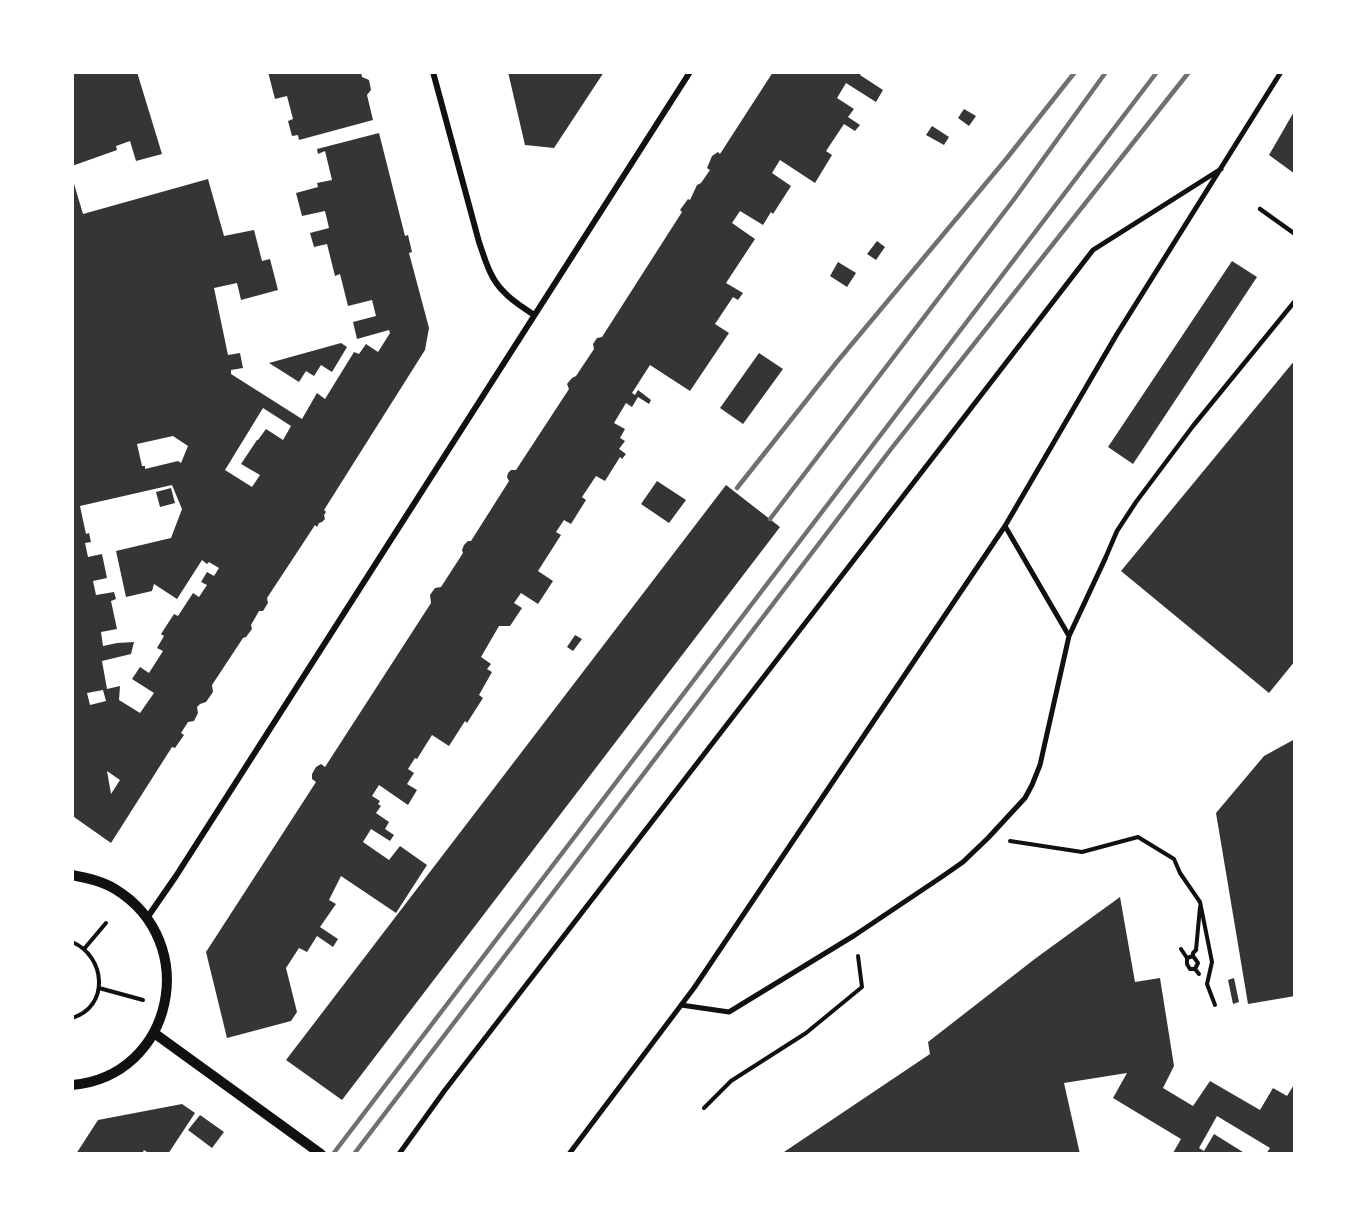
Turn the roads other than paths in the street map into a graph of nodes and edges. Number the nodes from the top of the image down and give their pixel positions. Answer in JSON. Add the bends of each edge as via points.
{"nodes":[{"id":1,"x":433,"y":72,"type":"edge"},
{"id":2,"x":690,"y":72,"type":"edge"},
{"id":3,"x":1281,"y":72,"type":"edge"},
{"id":4,"x":1222,"y":168,"type":"junction"},
{"id":5,"x":1260,"y":209,"type":"dead end"},
{"id":6,"x":1295,"y":234,"type":"edge"},
{"id":7,"x":1295,"y":301,"type":"edge"},
{"id":8,"x":534,"y":315,"type":"junction"},
{"id":9,"x":1005,"y":526,"type":"junction"},
{"id":10,"x":1105,"y":558,"type":"joint"},
{"id":11,"x":1069,"y":636,"type":"junction"},
{"id":12,"x":72,"y":875,"type":"edge"},
{"id":13,"x":147,"y":918,"type":"junction"},
{"id":14,"x":681,"y":1005,"type":"junction"},
{"id":15,"x":154,"y":1033,"type":"junction"},
{"id":16,"x":72,"y":1085,"type":"edge"},
{"id":17,"x":321,"y":1154,"type":"edge"},
{"id":18,"x":399,"y":1154,"type":"edge"},
{"id":19,"x":569,"y":1154,"type":"edge"}],
"edges":[{"from":1,"to":8,"type":"street","via":[[487,264],[504,293]]},
{"from":2,"to":8,"type":"street"},
{"from":3,"to":4,"type":"street"},
{"from":4,"to":9,"type":"street"},
{"from":4,"to":18,"type":"street","via":[[1093,250]]},
{"from":5,"to":6,"type":"lane"},
{"from":7,"to":10,"type":"lane","via":[[1136,502]]},
{"from":8,"to":13,"type":"street"},
{"from":9,"to":11,"type":"street"},
{"from":9,"to":14,"type":"street"},
{"from":10,"to":11,"type":"street"},
{"from":11,"to":14,"type":"street","via":[[1032,785],[1025,798],[963,862],[855,935],[729,1012]]},
{"from":12,"to":13,"type":"street","via":[[114,888]]},
{"from":13,"to":15,"type":"street","via":[[159,938],[168,984]]},
{"from":14,"to":19,"type":"street"},
{"from":15,"to":16,"type":"street","via":[[136,1056],[113,1073]]},
{"from":15,"to":17,"type":"street"}]}
